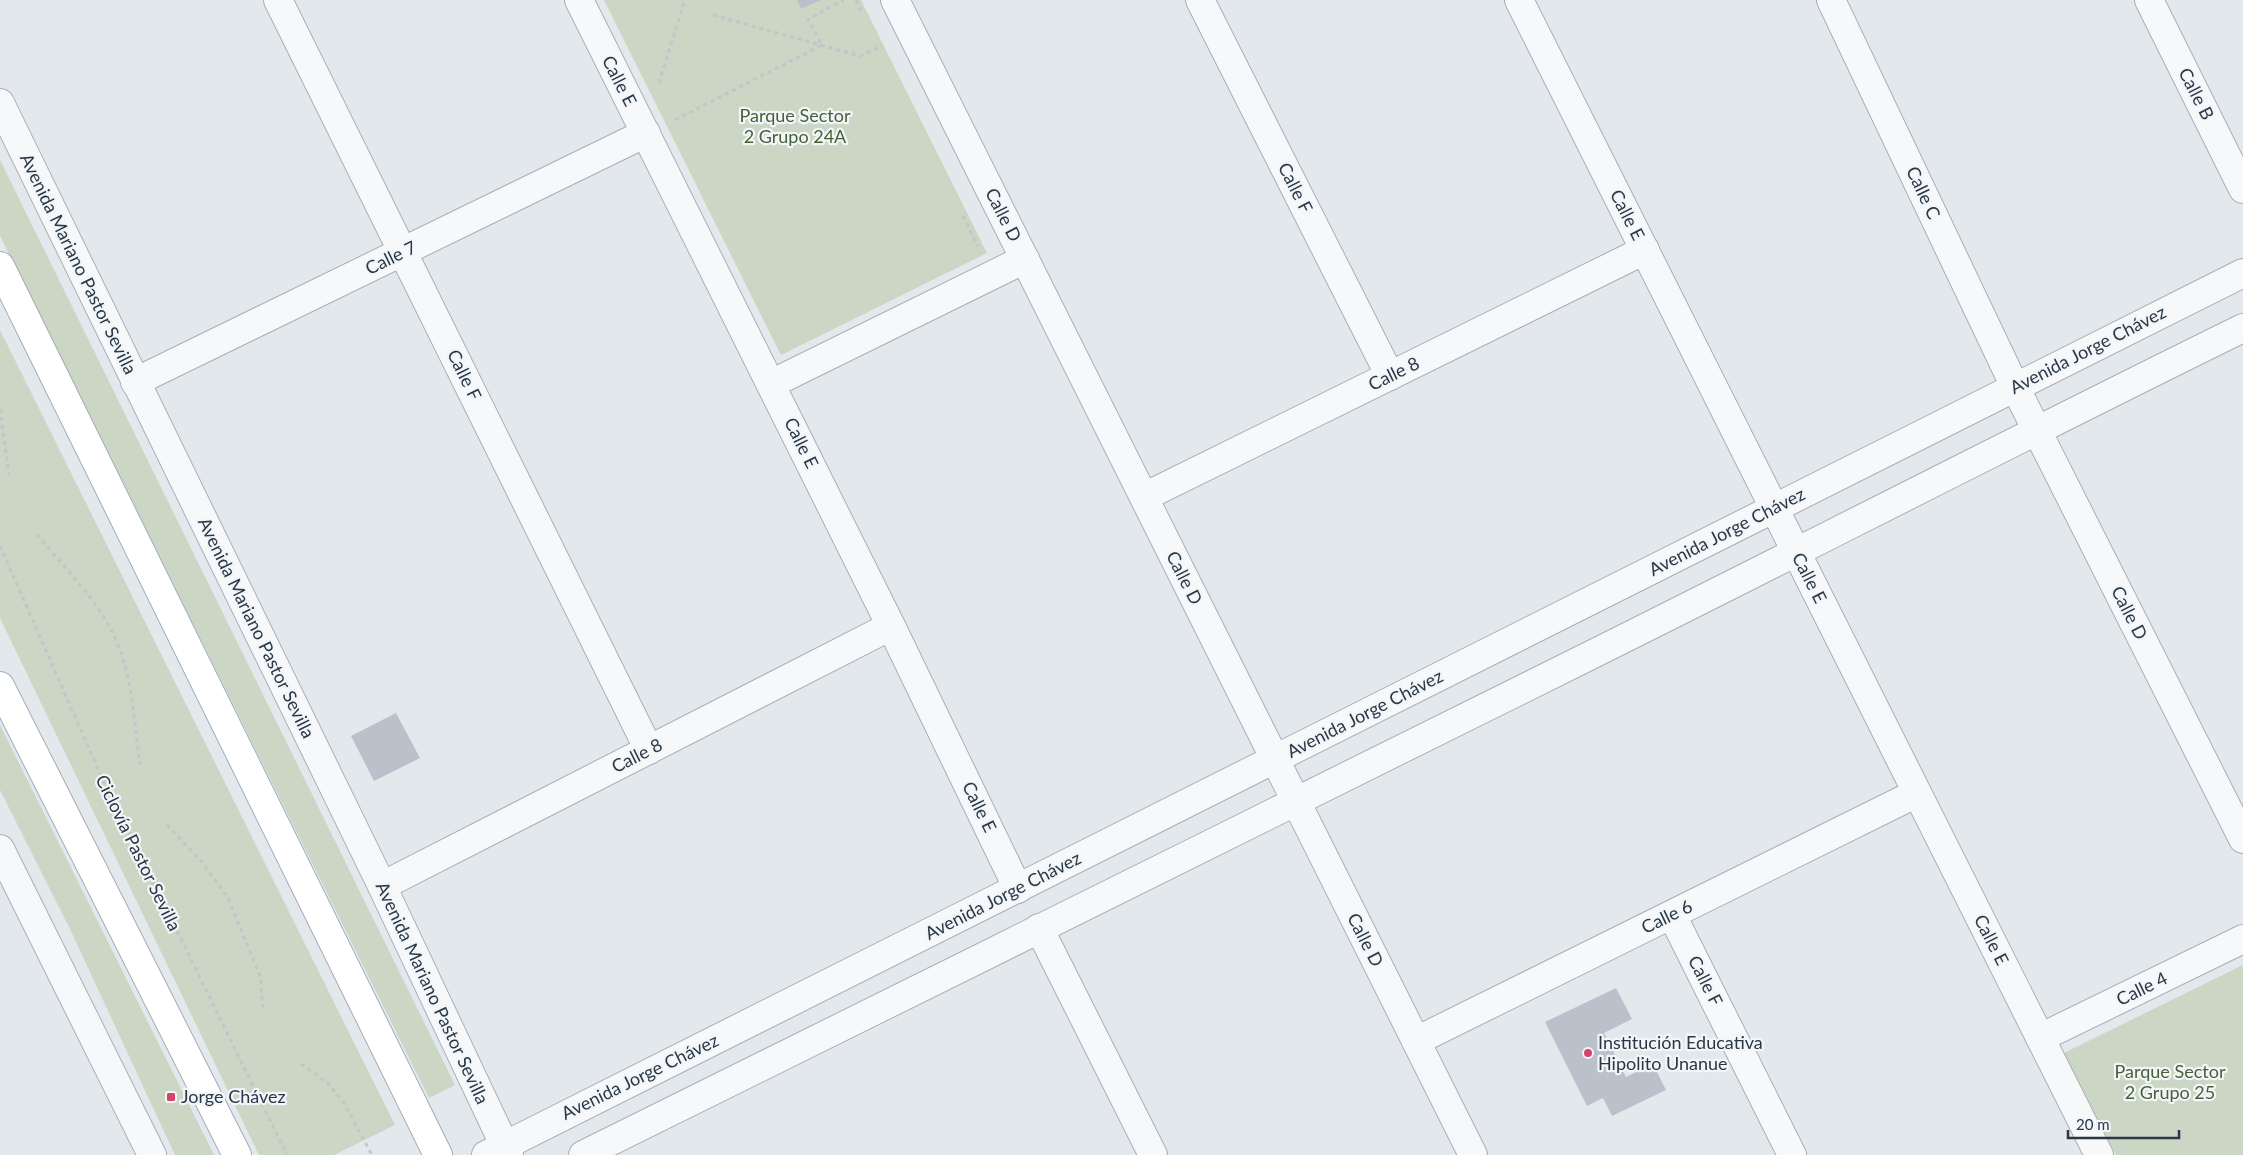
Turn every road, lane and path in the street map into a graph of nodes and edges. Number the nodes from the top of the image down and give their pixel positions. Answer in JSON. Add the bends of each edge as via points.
{"nodes":[{"id":1,"x":278,"y":0,"type":"edge"},
{"id":2,"x":579,"y":0,"type":"edge"},
{"id":3,"x":685,"y":0,"type":"edge"},
{"id":4,"x":844,"y":0,"type":"edge"},
{"id":5,"x":856,"y":0,"type":"edge"},
{"id":6,"x":1200,"y":0,"type":"edge"},
{"id":7,"x":1521,"y":0,"type":"edge"},
{"id":8,"x":1831,"y":0,"type":"edge"},
{"id":9,"x":2148,"y":0,"type":"edge"},
{"id":10,"x":897,"y":1,"type":"edge"},
{"id":11,"x":713,"y":15,"type":"dead end"},
{"id":12,"x":863,"y":16,"type":"dead end"},
{"id":13,"x":910,"y":31,"type":"junction"},
{"id":14,"x":875,"y":40,"type":"dead end"},
{"id":15,"x":822,"y":45,"type":"junction"},
{"id":16,"x":879,"y":47,"type":"junction"},
{"id":17,"x":883,"y":56,"type":"dead end"},
{"id":18,"x":658,"y":86,"type":"dead end"},
{"id":19,"x":0,"y":103,"type":"edge"},
{"id":20,"x":646,"y":133,"type":"junction"},
{"id":21,"x":2243,"y":189,"type":"edge"},
{"id":22,"x":958,"y":207,"type":"dead end"},
{"id":23,"x":1645,"y":250,"type":"junction"},
{"id":24,"x":403,"y":252,"type":"junction"},
{"id":25,"x":980,"y":252,"type":"dead end"},
{"id":26,"x":1025,"y":259,"type":"junction"},
{"id":27,"x":0,"y":266,"type":"edge"},
{"id":28,"x":2243,"y":273,"type":"edge"},
{"id":29,"x":2243,"y":328,"type":"edge"},
{"id":30,"x":1390,"y":376,"type":"junction"},
{"id":31,"x":135,"y":382,"type":"junction"},
{"id":32,"x":771,"y":384,"type":"junction"},
{"id":33,"x":2015,"y":387,"type":"junction"},
{"id":34,"x":0,"y":409,"type":"edge"},
{"id":35,"x":2037,"y":429,"type":"junction"},
{"id":36,"x":9,"y":475,"type":"dead end"},
{"id":37,"x":1144,"y":497,"type":"junction"},
{"id":38,"x":1774,"y":508,"type":"junction"},
{"id":39,"x":37,"y":536,"type":"dead end"},
{"id":40,"x":0,"y":546,"type":"edge"},
{"id":41,"x":1796,"y":553,"type":"junction"},
{"id":42,"x":892,"y":626,"type":"junction"},
{"id":43,"x":0,"y":686,"type":"edge"},
{"id":44,"x":649,"y":750,"type":"junction"},
{"id":45,"x":1275,"y":760,"type":"junction"},
{"id":46,"x":140,"y":765,"type":"dead end"},
{"id":47,"x":1917,"y":793,"type":"junction"},
{"id":48,"x":1296,"y":802,"type":"junction"},
{"id":49,"x":167,"y":825,"type":"dead end"},
{"id":50,"x":2243,"y":839,"type":"edge"},
{"id":51,"x":0,"y":849,"type":"edge"},
{"id":52,"x":382,"y":886,"type":"junction"},
{"id":53,"x":1018,"y":889,"type":"junction"},
{"id":54,"x":1672,"y":915,"type":"junction"},
{"id":55,"x":1039,"y":928,"type":"junction"},
{"id":56,"x":2243,"y":939,"type":"edge"},
{"id":57,"x":263,"y":1008,"type":"dead end"},
{"id":58,"x":2040,"y":1038,"type":"junction"},
{"id":59,"x":1416,"y":1041,"type":"junction"},
{"id":60,"x":301,"y":1064,"type":"dead end"},
{"id":61,"x":500,"y":1152,"type":"edge"},
{"id":62,"x":152,"y":1155,"type":"edge"},
{"id":63,"x":237,"y":1155,"type":"edge"},
{"id":64,"x":287,"y":1155,"type":"edge"},
{"id":65,"x":372,"y":1155,"type":"edge"},
{"id":66,"x":438,"y":1155,"type":"edge"},
{"id":67,"x":583,"y":1155,"type":"edge"},
{"id":68,"x":1154,"y":1155,"type":"edge"},
{"id":69,"x":1473,"y":1155,"type":"edge"},
{"id":70,"x":1792,"y":1155,"type":"edge"},
{"id":71,"x":2099,"y":1155,"type":"edge"}],
"edges":[{"from":1,"to":24,"type":"street","name":"Calle F"},
{"from":2,"to":20,"type":"street","name":"Calle E"},
{"from":3,"to":18,"type":"path"},
{"from":4,"to":15,"type":"path","via":[[808,19]]},
{"from":5,"to":12,"type":"path"},
{"from":6,"to":30,"type":"street","name":"Calle F"},
{"from":7,"to":23,"type":"street","name":"Calle E"},
{"from":8,"to":33,"type":"street","name":"Calle C"},
{"from":9,"to":21,"type":"street","name":"Calle B"},
{"from":10,"to":13,"type":"street","name":"Calle D"},
{"from":11,"to":15,"type":"path"},
{"from":13,"to":16,"type":"path"},
{"from":13,"to":26,"type":"street","name":"Calle D"},
{"from":14,"to":16,"type":"path"},
{"from":15,"to":16,"type":"path","via":[[860,56]]},
{"from":15,"to":20,"type":"path"},
{"from":16,"to":17,"type":"path"},
{"from":19,"to":31,"type":"street","name":"Avenida Mariano Pastor Sevilla"},
{"from":20,"to":24,"type":"street","name":"Calle 7"},
{"from":20,"to":32,"type":"street","name":"Calle E"},
{"from":22,"to":25,"type":"path"},
{"from":23,"to":30,"type":"street","name":"Calle 8"},
{"from":23,"to":38,"type":"street","name":"Calle E"},
{"from":24,"to":31,"type":"street","name":"Calle 7"},
{"from":24,"to":44,"type":"street","name":"Calle F"},
{"from":26,"to":32,"type":"street"},
{"from":26,"to":37,"type":"street","name":"Calle D"},
{"from":27,"to":66,"type":"main road"},
{"from":28,"to":33,"type":"street","name":"Avenida Jorge Chávez"},
{"from":29,"to":35,"type":"street"},
{"from":30,"to":37,"type":"street","name":"Calle 8"},
{"from":31,"to":52,"type":"street","name":"Avenida Mariano Pastor Sevilla"},
{"from":32,"to":42,"type":"street","name":"Calle E"},
{"from":33,"to":35,"type":"street","name":"Calle D"},
{"from":33,"to":38,"type":"street","name":"Avenida Jorge Chávez"},
{"from":34,"to":36,"type":"path"},
{"from":35,"to":41,"type":"street"},
{"from":35,"to":50,"type":"street","name":"Calle D"},
{"from":37,"to":45,"type":"street","name":"Calle D"},
{"from":38,"to":41,"type":"street","name":"Calle E"},
{"from":38,"to":45,"type":"street","name":"Avenida Jorge Chávez"},
{"from":39,"to":46,"type":"path","via":[[96,605],[116,639],[129,681]]},
{"from":40,"to":64,"type":"path","name":"Ciclovía Pastor Sevilla","via":[[102,778]]},
{"from":41,"to":47,"type":"street","name":"Calle E"},
{"from":41,"to":48,"type":"street"},
{"from":42,"to":44,"type":"street","name":"Calle 8"},
{"from":42,"to":53,"type":"street","name":"Calle E"},
{"from":43,"to":63,"type":"main road"},
{"from":44,"to":52,"type":"street","name":"Calle 8"},
{"from":45,"to":48,"type":"street","name":"Calle D"},
{"from":45,"to":53,"type":"street","name":"Avenida Jorge Chávez"},
{"from":47,"to":54,"type":"street","name":"Calle 6"},
{"from":47,"to":58,"type":"street","name":"Calle E"},
{"from":48,"to":55,"type":"street"},
{"from":48,"to":59,"type":"street","name":"Calle D"},
{"from":49,"to":57,"type":"path","via":[[201,861],[227,896],[260,976]]},
{"from":51,"to":62,"type":"street"},
{"from":52,"to":61,"type":"street","name":"Avenida Mariano Pastor Sevilla"},
{"from":53,"to":61,"type":"street","name":"Avenida Jorge Chávez"},
{"from":54,"to":59,"type":"street","name":"Calle 6"},
{"from":54,"to":70,"type":"street","name":"Calle F"},
{"from":55,"to":67,"type":"street"},
{"from":55,"to":68,"type":"street"},
{"from":56,"to":58,"type":"street","name":"Calle 4"},
{"from":58,"to":71,"type":"street","name":"Calle E"},
{"from":59,"to":69,"type":"street","name":"Calle D"},
{"from":60,"to":65,"type":"path","via":[[328,1083],[344,1103]]}]}
